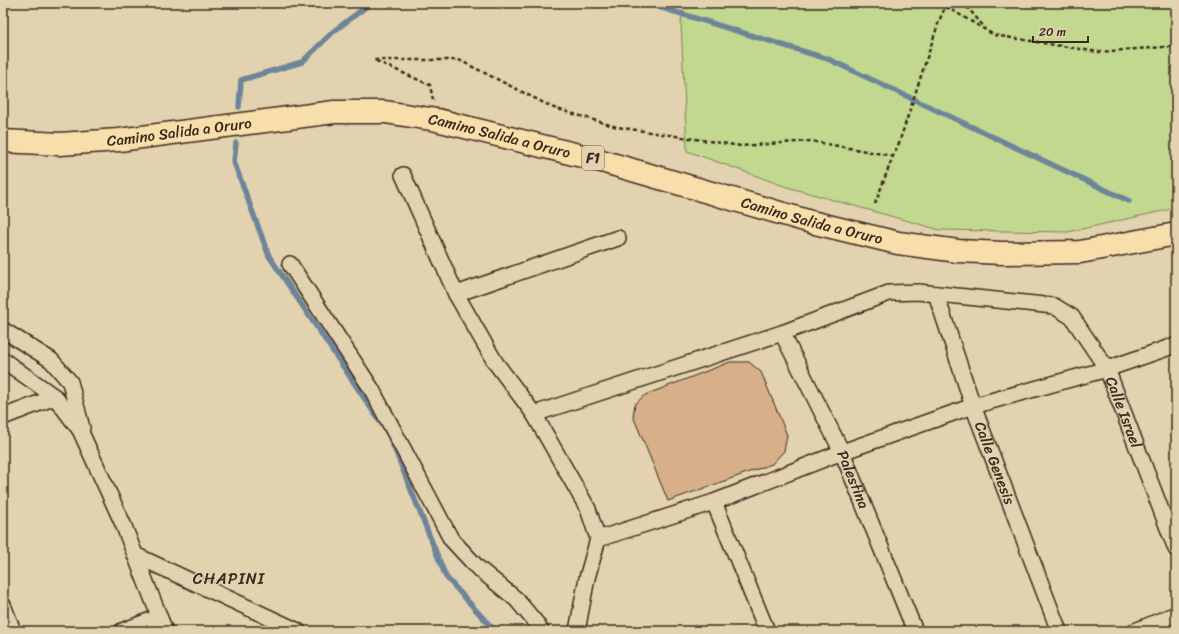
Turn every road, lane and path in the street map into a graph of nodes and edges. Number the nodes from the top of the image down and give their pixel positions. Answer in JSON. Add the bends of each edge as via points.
{"nodes":[{"id":1,"x":940,"y":3,"type":"edge"},
{"id":2,"x":960,"y":3,"type":"edge"},
{"id":3,"x":1085,"y":3,"type":"edge"},
{"id":4,"x":1106,"y":3,"type":"edge"},
{"id":5,"x":946,"y":4,"type":"edge"},
{"id":6,"x":986,"y":30,"type":"junction"},
{"id":7,"x":1176,"y":46,"type":"edge"},
{"id":8,"x":438,"y":120,"type":"junction"},
{"id":9,"x":3,"y":141,"type":"edge"},
{"id":10,"x":893,"y":156,"type":"junction"},
{"id":11,"x":403,"y":175,"type":"dead end"},
{"id":12,"x":875,"y":204,"type":"dead end"},
{"id":13,"x":1176,"y":234,"type":"edge"},
{"id":14,"x":618,"y":238,"type":"dead end"},
{"id":15,"x":290,"y":264,"type":"dead end"},
{"id":16,"x":456,"y":294,"type":"junction"},
{"id":17,"x":936,"y":294,"type":"junction"},
{"id":18,"x":3,"y":330,"type":"edge"},
{"id":19,"x":782,"y":333,"type":"junction"},
{"id":20,"x":1176,"y":345,"type":"edge"},
{"id":21,"x":3,"y":360,"type":"edge"},
{"id":22,"x":1107,"y":369,"type":"junction"},
{"id":23,"x":55,"y":397,"type":"junction"},
{"id":24,"x":973,"y":406,"type":"junction"},
{"id":25,"x":534,"y":414,"type":"junction"},
{"id":26,"x":3,"y":417,"type":"edge"},
{"id":27,"x":86,"y":442,"type":"junction"},
{"id":28,"x":842,"y":452,"type":"junction"},
{"id":29,"x":714,"y":502,"type":"junction"},
{"id":30,"x":598,"y":539,"type":"junction"},
{"id":31,"x":1176,"y":549,"type":"edge"},
{"id":32,"x":135,"y":555,"type":"junction"},
{"id":33,"x":3,"y":605,"type":"edge"},
{"id":34,"x":1176,"y":614,"type":"edge"},
{"id":35,"x":162,"y":624,"type":"edge"},
{"id":36,"x":13,"y":631,"type":"edge"},
{"id":37,"x":122,"y":631,"type":"edge"},
{"id":38,"x":298,"y":631,"type":"edge"},
{"id":39,"x":541,"y":631,"type":"edge"},
{"id":40,"x":577,"y":631,"type":"edge"},
{"id":41,"x":766,"y":631,"type":"edge"},
{"id":42,"x":915,"y":631,"type":"edge"},
{"id":43,"x":1059,"y":631,"type":"edge"},
{"id":44,"x":1135,"y":631,"type":"edge"}],
"edges":[{"from":1,"to":5,"type":"path"},
{"from":2,"to":6,"type":"path","via":[[968,8]]},
{"from":3,"to":4,"type":"path"},
{"from":5,"to":6,"type":"path"},
{"from":5,"to":10,"type":"path"},
{"from":6,"to":7,"type":"path","via":[[994,35],[1098,52]]},
{"from":8,"to":9,"type":"highway","name":"Camino Salida a Oruro","number":"F1","via":[[385,112],[334,112],[119,140],[60,144]]},
{"from":8,"to":10,"type":"path","via":[[430,85],[374,60],[459,60],[554,108],[617,127],[741,146],[811,141]]},
{"from":8,"to":13,"type":"highway","name":"Camino Salida a Oruro","number":"F1","via":[[598,160],[811,222],[898,243],[958,251],[1080,252]]},
{"from":10,"to":12,"type":"path"},
{"from":11,"to":16,"type":"street"},
{"from":14,"to":16,"type":"street"},
{"from":15,"to":39,"type":"street","via":[[371,388],[451,539],[478,568],[516,599]]},
{"from":16,"to":25,"type":"street","via":[[495,362]]},
{"from":17,"to":19,"type":"street","name":"Calle Israel","via":[[889,293]]},
{"from":17,"to":22,"type":"street","name":"Calle Israel","via":[[1054,306],[1072,317]]},
{"from":17,"to":24,"type":"street","name":"Calle Genesis"},
{"from":18,"to":27,"type":"street","via":[[51,360],[70,382]]},
{"from":19,"to":25,"type":"street","name":"Calle Israel"},
{"from":19,"to":28,"type":"street","name":"Palestina"},
{"from":20,"to":22,"type":"street"},
{"from":21,"to":23,"type":"street"},
{"from":22,"to":24,"type":"street"},
{"from":22,"to":31,"type":"street","name":"Calle Israel"},
{"from":23,"to":26,"type":"street"},
{"from":23,"to":27,"type":"street"},
{"from":24,"to":28,"type":"street"},
{"from":24,"to":43,"type":"street","name":"Calle Genesis"},
{"from":25,"to":30,"type":"street","via":[[588,509]]},
{"from":27,"to":32,"type":"street"},
{"from":28,"to":29,"type":"street"},
{"from":28,"to":42,"type":"street","name":"Palestina"},
{"from":29,"to":30,"type":"street"},
{"from":29,"to":41,"type":"street"},
{"from":30,"to":40,"type":"street","via":[[587,578]]},
{"from":32,"to":35,"type":"street"},
{"from":32,"to":38,"type":"street"},
{"from":33,"to":36,"type":"street"},
{"from":34,"to":44,"type":"street"},
{"from":35,"to":37,"type":"street"}]}
